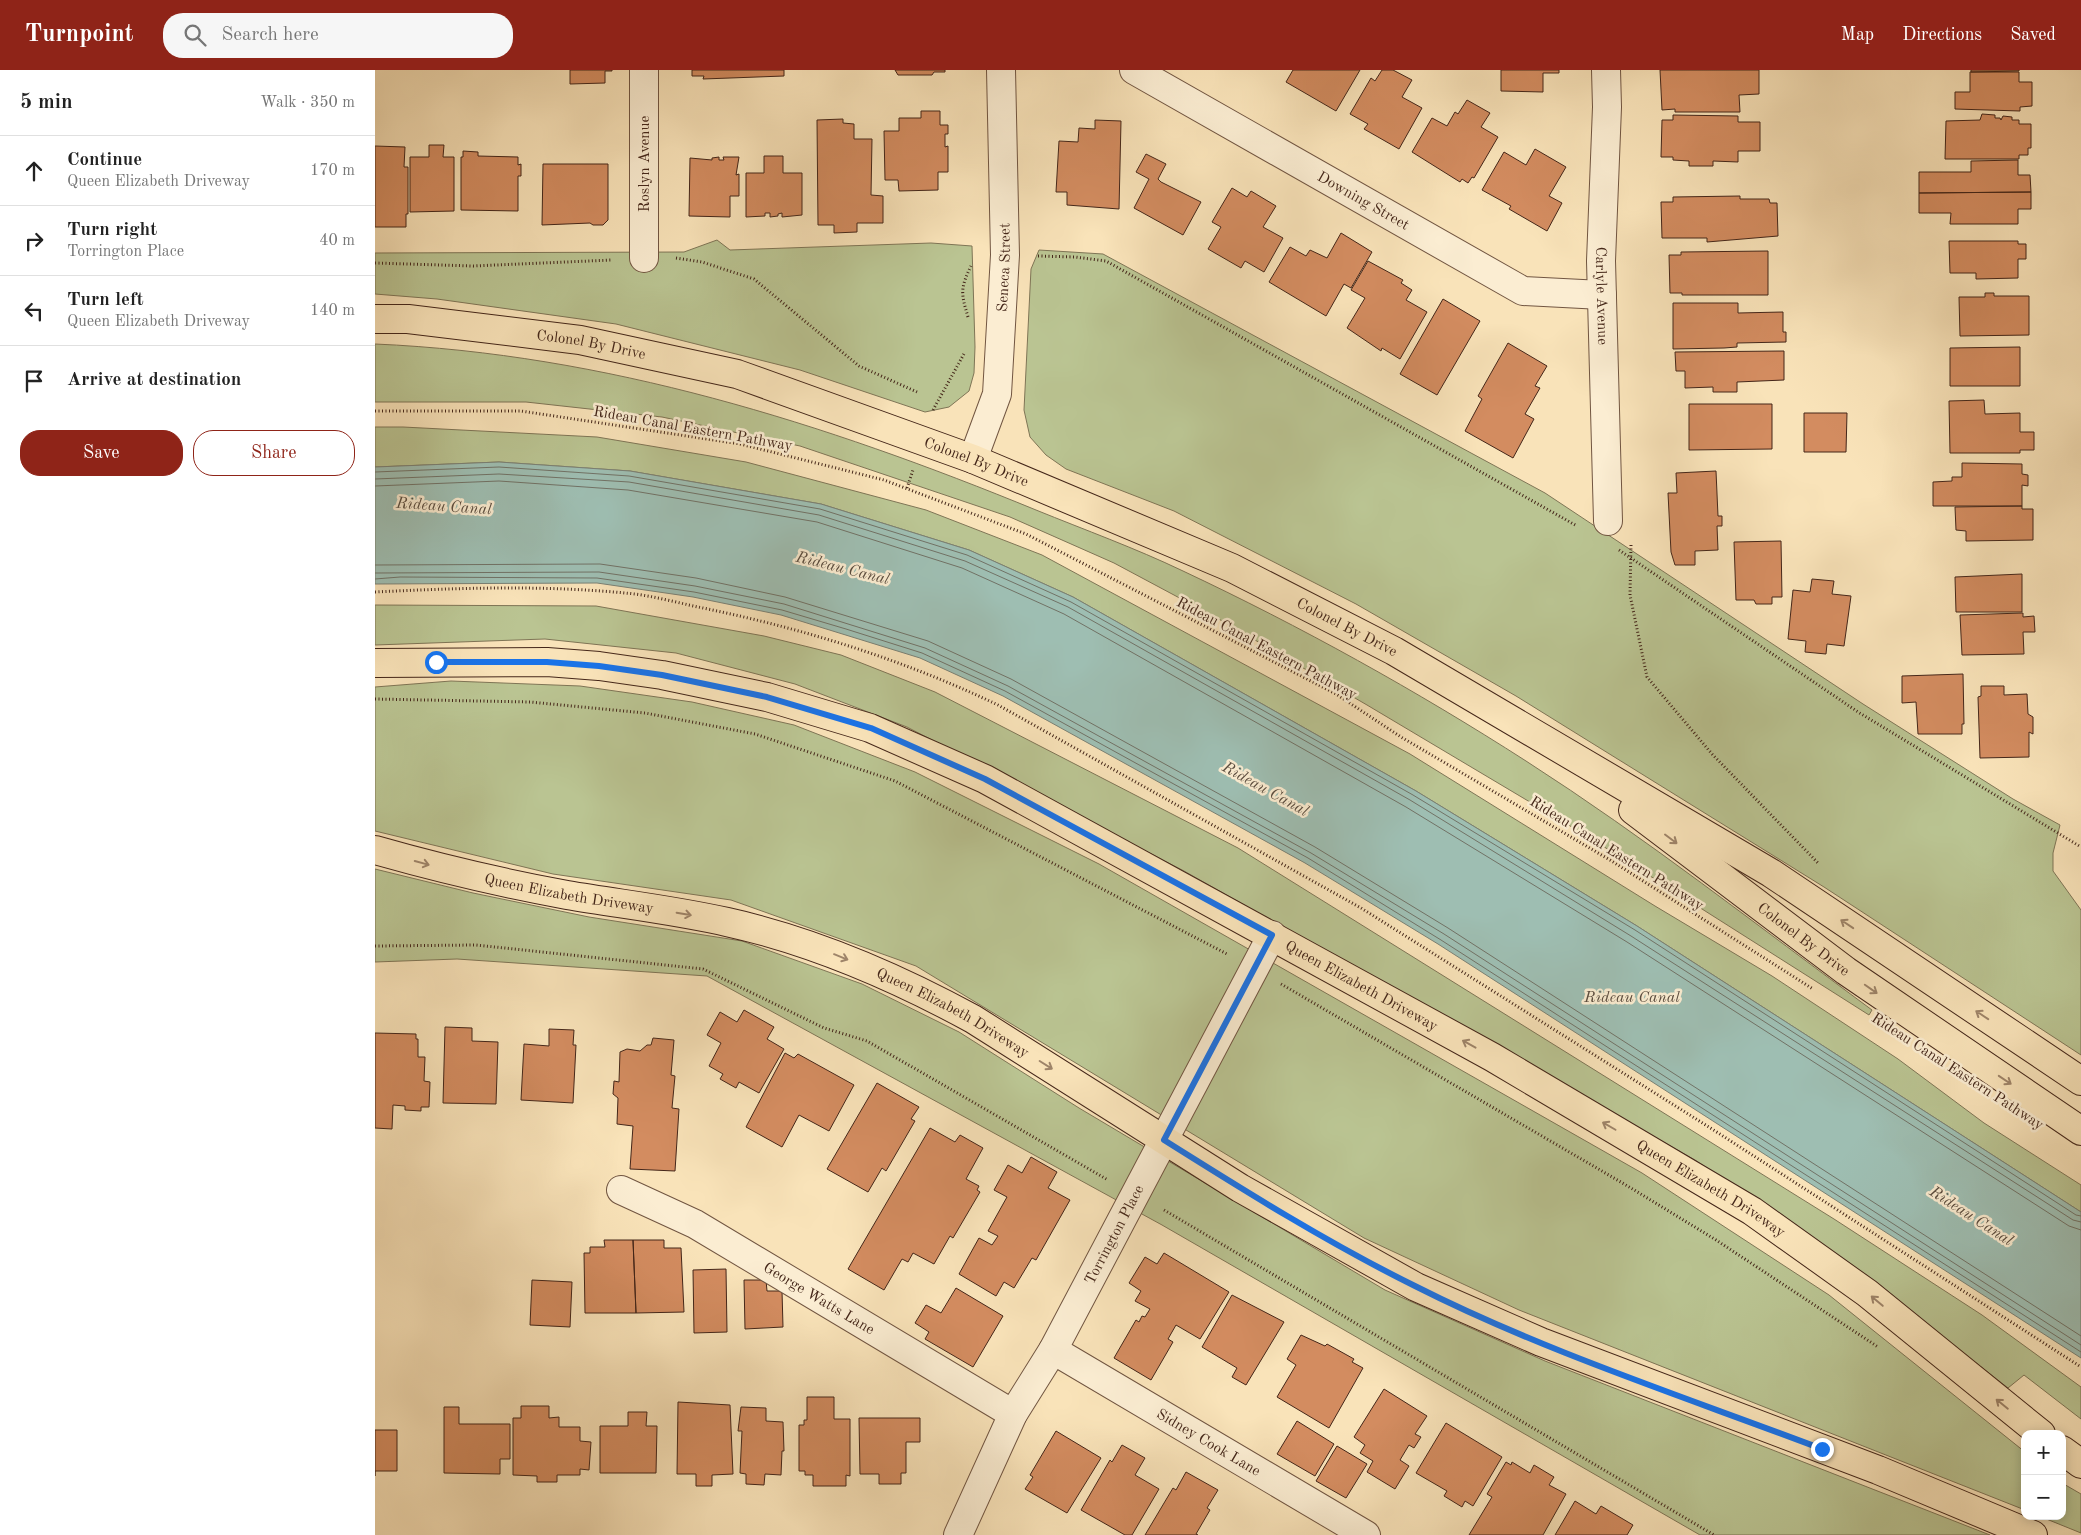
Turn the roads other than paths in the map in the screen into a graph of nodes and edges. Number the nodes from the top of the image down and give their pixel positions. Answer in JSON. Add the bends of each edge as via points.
{"nodes":[{"id":1,"x":644,"y":70,"type":"edge"},
{"id":2,"x":1001,"y":70,"type":"edge"},
{"id":3,"x":1134,"y":70,"type":"edge"},
{"id":4,"x":1606,"y":70,"type":"edge"},
{"id":5,"x":644,"y":258,"type":"road end"},
{"id":6,"x":1602,"y":295,"type":"junction"},
{"id":7,"x":375,"y":319,"type":"edge"},
{"id":8,"x":973,"y":459,"type":"junction"},
{"id":9,"x":1608,"y":522,"type":"road end"},
{"id":10,"x":375,"y":663,"type":"edge"},
{"id":11,"x":1535,"y":735,"type":"junction"},
{"id":12,"x":375,"y":850,"type":"edge"},
{"id":13,"x":1272,"y":935,"type":"junction"},
{"id":14,"x":2081,"y":1081,"type":"edge"},
{"id":15,"x":2081,"y":1131,"type":"edge"},
{"id":16,"x":1164,"y":1140,"type":"junction"},
{"id":17,"x":621,"y":1190,"type":"dead end"},
{"id":18,"x":1053,"y":1350,"type":"junction"},
{"id":19,"x":1013,"y":1414,"type":"junction"},
{"id":20,"x":2036,"y":1430,"type":"edge"},
{"id":21,"x":2066,"y":1453,"type":"edge"},
{"id":22,"x":2081,"y":1464,"type":"edge"},
{"id":23,"x":958,"y":1535,"type":"edge"},
{"id":24,"x":1366,"y":1535,"type":"edge"},
{"id":25,"x":2033,"y":1535,"type":"edge"}],
"edges":[{"from":1,"to":5,"type":"street","name":"Roslyn Avenue"},
{"from":2,"to":8,"type":"street","name":"Seneca Street","via":[[1005,256],[997,394]]},
{"from":3,"to":6,"type":"street","name":"Downing Street","via":[[1523,291]]},
{"from":4,"to":6,"type":"street","name":"Carlyle Avenue"},
{"from":6,"to":9,"type":"street","name":"Carlyle Avenue"},
{"from":7,"to":8,"type":"main road","name":"Colonel By Drive","via":[[408,319],[579,340],[737,374]]},
{"from":8,"to":11,"type":"main road","name":"Colonel By Drive","via":[[1232,568],[1394,651]]},
{"from":10,"to":13,"type":"main road","name":"Queen Elizabeth Driveway","via":[[547,662],[599,666],[662,675],[767,697],[871,728],[985,779]]},
{"from":14,"to":11,"type":"main road","name":"Colonel By Drive","one_way":true,"via":[[1771,873]]},
{"from":11,"to":15,"type":"main road","name":"Colonel By Drive","one_way":true,"via":[[1846,971]]},
{"from":12,"to":16,"type":"main road","name":"Queen Elizabeth Driveway","one_way":true,"via":[[461,874],[727,922],[807,944],[932,997],[973,1019]]},
{"from":13,"to":16,"type":"street","name":"Torrington Place"},
{"from":20,"to":13,"type":"main road","name":"Queen Elizabeth Driveway","one_way":true,"via":[[1867,1293],[1752,1211],[1492,1057]]},
{"from":16,"to":18,"type":"street","name":"Torrington Place"},
{"from":16,"to":25,"type":"main road","name":"Queen Elizabeth Driveway","via":[[1240,1188],[1416,1287],[1541,1342],[1925,1489]]},
{"from":17,"to":19,"type":"street","name":"George Watts Lane","via":[[695,1224]]},
{"from":18,"to":19,"type":"street","name":"Torrington Place"},
{"from":18,"to":24,"type":"street","name":"Sidney Cook Lane"},
{"from":19,"to":23,"type":"street","name":"Torrington Place"},
{"from":21,"to":22,"type":"main road"}]}
